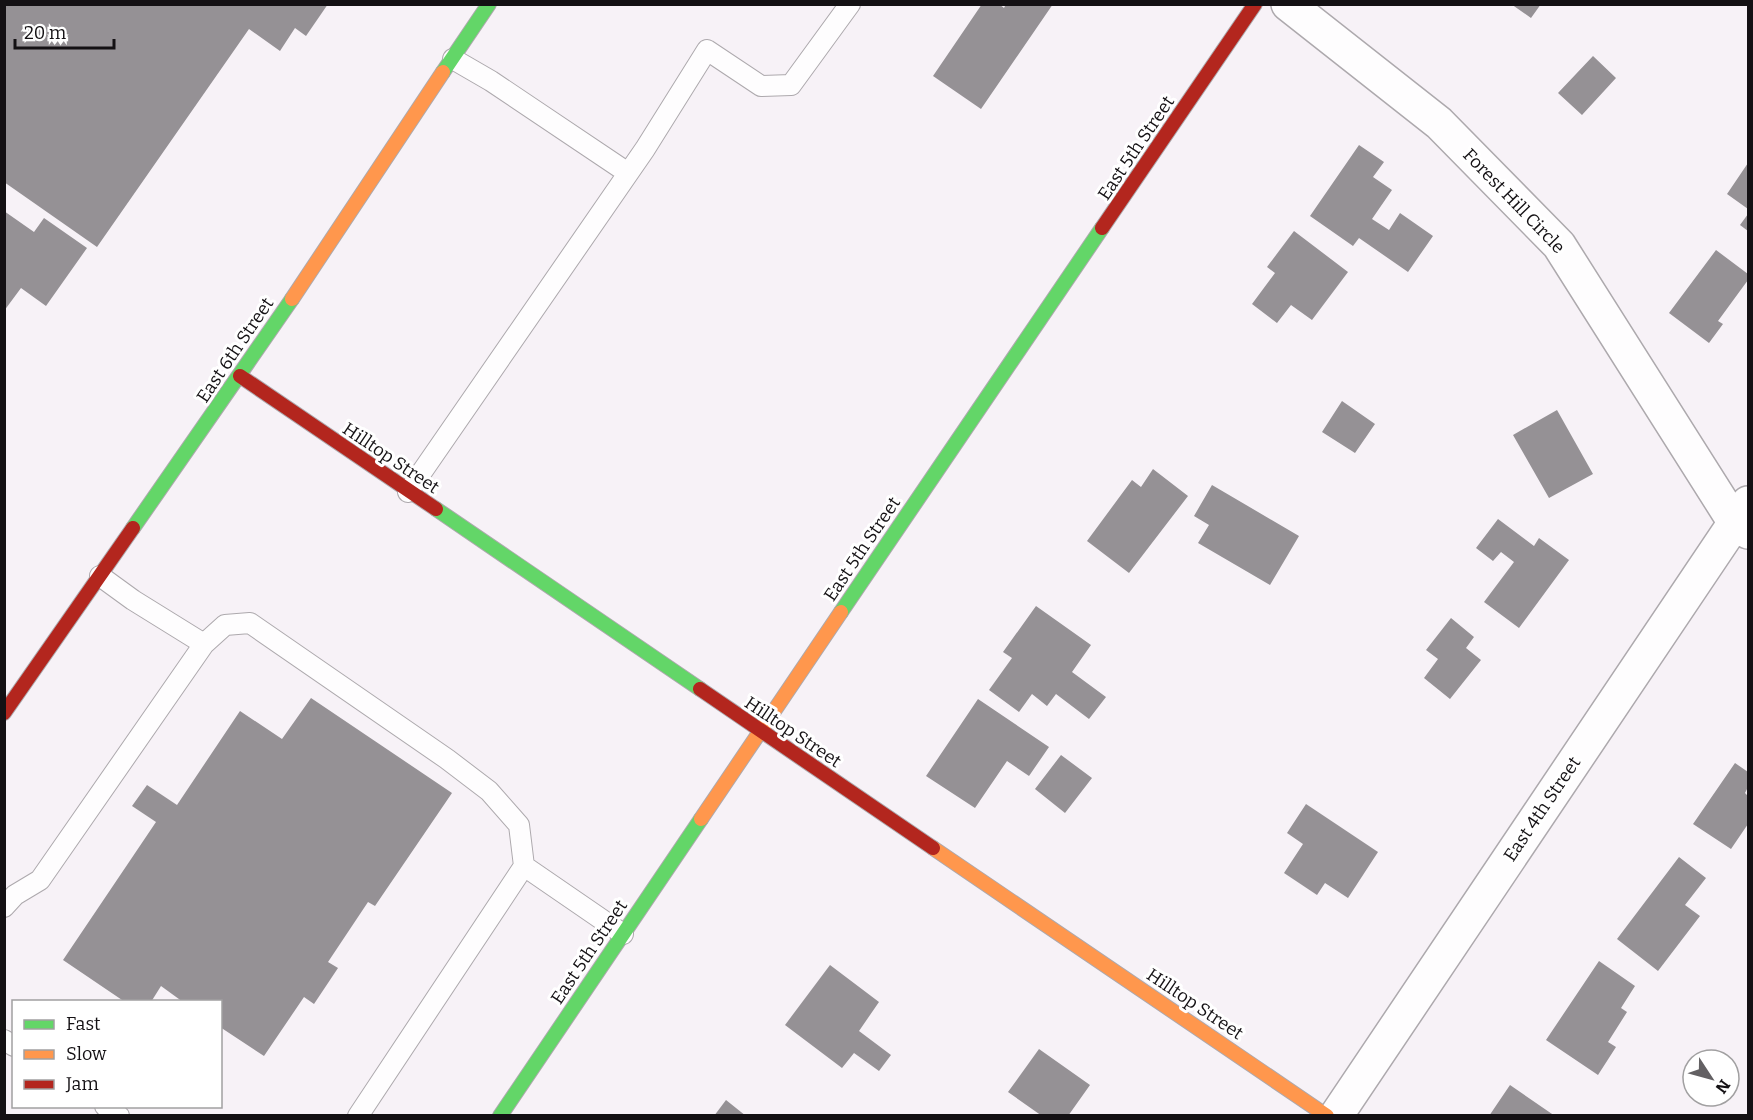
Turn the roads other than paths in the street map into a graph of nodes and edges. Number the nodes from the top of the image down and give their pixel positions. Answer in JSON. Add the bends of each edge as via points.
{"nodes":[{"id":1,"x":489,"y":4,"type":"edge"},
{"id":2,"x":850,"y":4,"type":"edge"},
{"id":3,"x":1256,"y":4,"type":"edge"},
{"id":4,"x":1288,"y":4,"type":"edge"},
{"id":5,"x":453,"y":58,"type":"junction"},
{"id":6,"x":628,"y":174,"type":"junction"},
{"id":7,"x":240,"y":376,"type":"junction"},
{"id":8,"x":408,"y":492,"type":"junction"},
{"id":9,"x":1744,"y":519,"type":"edge"},
{"id":10,"x":100,"y":576,"type":"junction"},
{"id":11,"x":204,"y":644,"type":"junction"},
{"id":12,"x":4,"y":713,"type":"edge"},
{"id":13,"x":760,"y":731,"type":"junction"},
{"id":14,"x":524,"y":866,"type":"junction"},
{"id":15,"x":4,"y":907,"type":"edge"},
{"id":16,"x":623,"y":934,"type":"junction"},
{"id":17,"x":358,"y":1116,"type":"edge"},
{"id":18,"x":500,"y":1116,"type":"edge"},
{"id":19,"x":1328,"y":1116,"type":"edge"},
{"id":20,"x":1336,"y":1116,"type":"edge"}],
"edges":[{"from":1,"to":5,"type":"street","name":"East 6th Street"},
{"from":2,"to":6,"type":"lane","via":[[791,85],[761,86],[707,50]]},
{"from":3,"to":13,"type":"street","name":"East 5th Street"},
{"from":4,"to":9,"type":"street","name":"Forest Hill Circle","via":[[1439,123],[1560,245]]},
{"from":5,"to":6,"type":"lane"},
{"from":5,"to":7,"type":"street","name":"East 6th Street"},
{"from":6,"to":8,"type":"lane"},
{"from":7,"to":8,"type":"street","name":"Hilltop Street"},
{"from":7,"to":10,"type":"street","name":"East 6th Street"},
{"from":8,"to":13,"type":"street","name":"Hilltop Street"},
{"from":9,"to":20,"type":"street","name":"East 4th Street"},
{"from":10,"to":11,"type":"lane"},
{"from":10,"to":12,"type":"street","name":"East 6th Street"},
{"from":11,"to":14,"type":"lane","via":[[225,625],[250,623],[447,759],[489,791],[519,825]]},
{"from":11,"to":15,"type":"lane","via":[[40,880]]},
{"from":13,"to":16,"type":"street","name":"East 5th Street"},
{"from":13,"to":19,"type":"street","name":"Hilltop Street"},
{"from":14,"to":16,"type":"lane"},
{"from":14,"to":17,"type":"lane"},
{"from":16,"to":18,"type":"street","name":"East 5th Street"}]}
